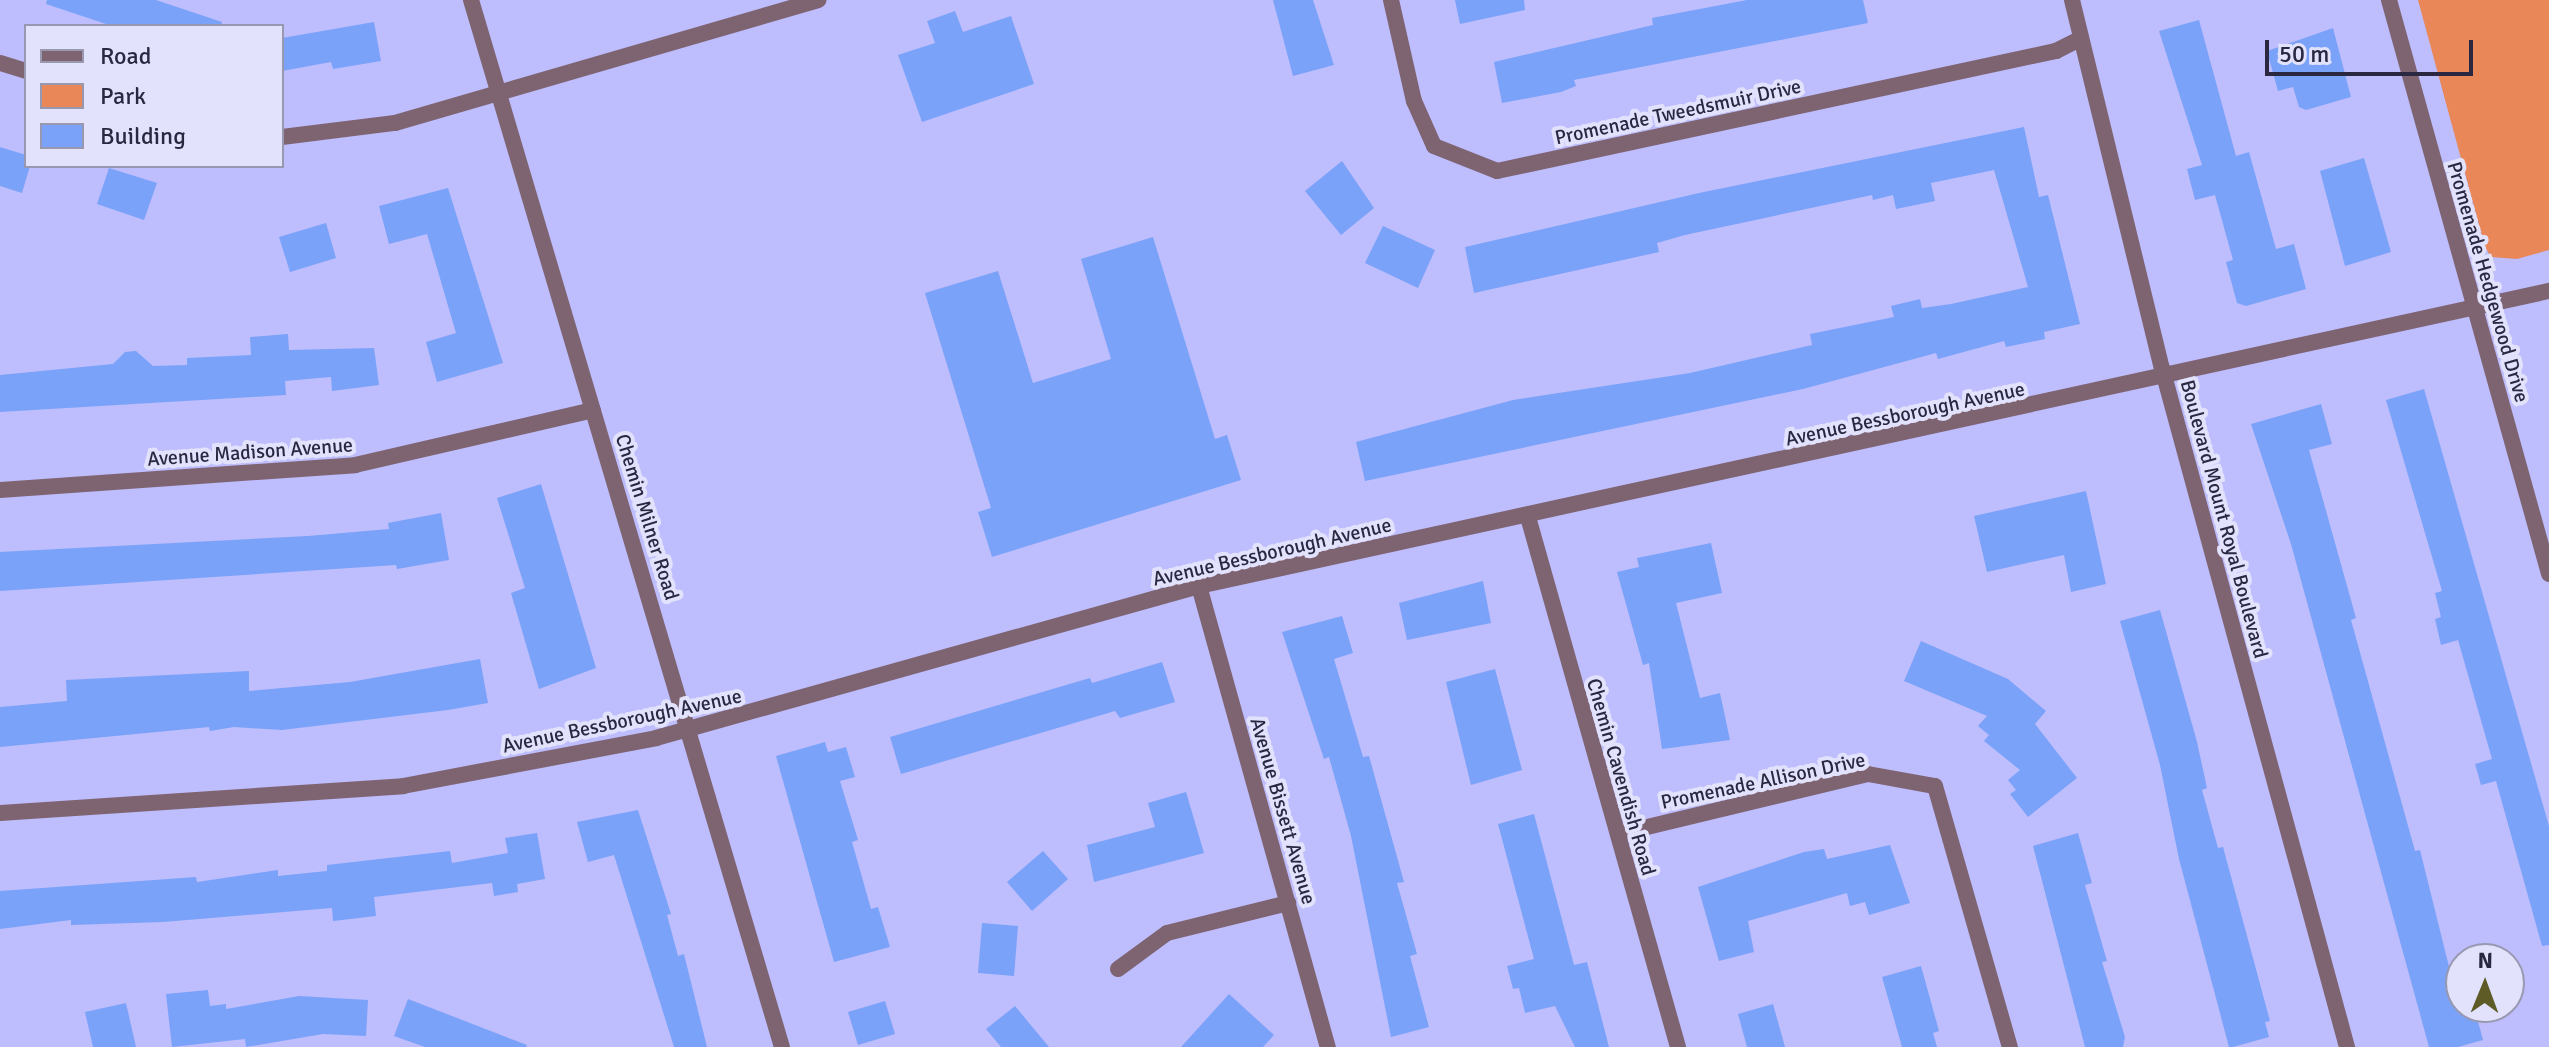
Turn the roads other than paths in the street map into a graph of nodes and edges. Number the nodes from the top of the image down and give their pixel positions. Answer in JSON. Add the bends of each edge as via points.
{"nodes":[{"id":1,"x":471,"y":0,"type":"edge"},
{"id":2,"x":818,"y":0,"type":"edge"},
{"id":3,"x":1391,"y":0,"type":"edge"},
{"id":4,"x":2072,"y":0,"type":"edge"},
{"id":5,"x":2389,"y":0,"type":"edge"},
{"id":6,"x":2081,"y":38,"type":"junction"},
{"id":7,"x":0,"y":63,"type":"edge"},
{"id":8,"x":24,"y":70,"type":"edge"},
{"id":9,"x":500,"y":93,"type":"junction"},
{"id":10,"x":284,"y":137,"type":"edge"},
{"id":11,"x":2549,"y":291,"type":"edge"},
{"id":12,"x":2474,"y":308,"type":"junction"},
{"id":13,"x":2164,"y":378,"type":"junction"},
{"id":14,"x":593,"y":410,"type":"junction"},
{"id":15,"x":0,"y":490,"type":"edge"},
{"id":16,"x":1528,"y":517,"type":"junction"},
{"id":17,"x":2549,"y":574,"type":"edge"},
{"id":18,"x":1199,"y":586,"type":"junction"},
{"id":19,"x":690,"y":730,"type":"junction"},
{"id":20,"x":0,"y":813,"type":"edge"},
{"id":21,"x":1618,"y":834,"type":"junction"},
{"id":22,"x":1288,"y":903,"type":"junction"},
{"id":23,"x":1118,"y":969,"type":"dead end"},
{"id":24,"x":782,"y":1047,"type":"edge"},
{"id":25,"x":1328,"y":1047,"type":"edge"},
{"id":26,"x":1678,"y":1047,"type":"edge"},
{"id":27,"x":2010,"y":1047,"type":"edge"},
{"id":28,"x":2347,"y":1047,"type":"edge"}],
"edges":[{"from":1,"to":9,"type":"street","name":"Chemin Milner Road"},
{"from":2,"to":9,"type":"street"},
{"from":3,"to":6,"type":"street","name":"Promenade Tweedsmuir Drive","via":[[1414,101],[1434,146],[1497,171],[2056,51]]},
{"from":4,"to":6,"type":"street","name":"Boulevard Mount Royal Boulevard"},
{"from":5,"to":12,"type":"street","name":"Promenade Hedgewood Drive"},
{"from":6,"to":13,"type":"street","name":"Boulevard Mount Royal Boulevard"},
{"from":7,"to":8,"type":"street"},
{"from":9,"to":10,"type":"street","via":[[395,123]]},
{"from":9,"to":14,"type":"street","name":"Chemin Milner Road"},
{"from":11,"to":12,"type":"street","name":"Avenue Bessborough Avenue"},
{"from":12,"to":13,"type":"street","name":"Avenue Bessborough Avenue"},
{"from":12,"to":17,"type":"street","name":"Promenade Hedgewood Drive"},
{"from":13,"to":16,"type":"street","name":"Avenue Bessborough Avenue"},
{"from":13,"to":28,"type":"street","name":"Boulevard Mount Royal Boulevard"},
{"from":14,"to":15,"type":"street","name":"Avenue Madison Avenue","via":[[355,465]]},
{"from":14,"to":19,"type":"street","name":"Chemin Milner Road"},
{"from":16,"to":18,"type":"street","name":"Avenue Bessborough Avenue"},
{"from":16,"to":21,"type":"street","name":"Chemin Cavendish Road"},
{"from":18,"to":19,"type":"street","name":"Avenue Bessborough Avenue"},
{"from":18,"to":22,"type":"street","name":"Avenue Bissett Avenue"},
{"from":19,"to":20,"type":"street","name":"Avenue Bessborough Avenue","via":[[403,786]]},
{"from":19,"to":24,"type":"street","name":"Chemin Milner Road"},
{"from":21,"to":26,"type":"street","name":"Chemin Cavendish Road"},
{"from":21,"to":27,"type":"street","name":"Promenade Allison Drive","via":[[1868,774],[1935,786]]},
{"from":22,"to":23,"type":"street","via":[[1167,933]]},
{"from":22,"to":25,"type":"street","name":"Avenue Bissett Avenue"}]}
